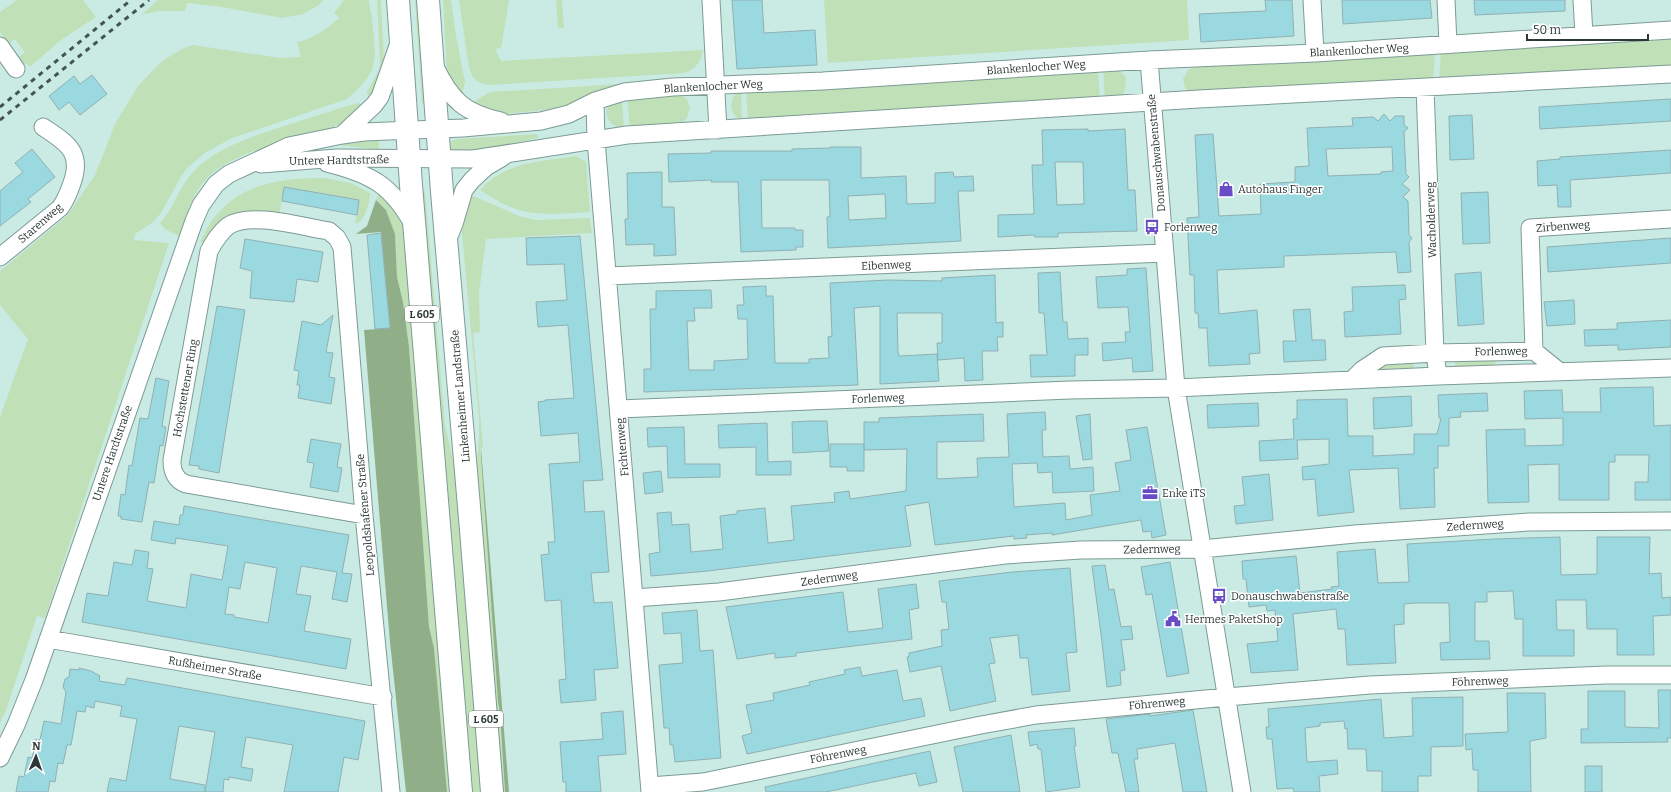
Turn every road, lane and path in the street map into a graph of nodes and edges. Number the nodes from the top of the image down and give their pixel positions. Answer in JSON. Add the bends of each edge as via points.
{"nodes":[{"id":1,"x":398,"y":0,"type":"edge"},
{"id":2,"x":428,"y":0,"type":"edge"},
{"id":3,"x":711,"y":0,"type":"edge"},
{"id":4,"x":1312,"y":0,"type":"edge"},
{"id":5,"x":1446,"y":0,"type":"edge"},
{"id":6,"x":1582,"y":0,"type":"edge"},
{"id":7,"x":1671,"y":30,"type":"edge"},
{"id":8,"x":1584,"y":35,"type":"junction"},
{"id":9,"x":400,"y":40,"type":"junction"},
{"id":10,"x":1448,"y":44,"type":"junction"},
{"id":11,"x":0,"y":46,"type":"edge"},
{"id":12,"x":1315,"y":53,"type":"junction"},
{"id":13,"x":431,"y":57,"type":"junction"},
{"id":14,"x":1148,"y":60,"type":"junction"},
{"id":15,"x":16,"y":69,"type":"dead end"},
{"id":16,"x":1671,"y":74,"type":"edge"},
{"id":17,"x":715,"y":85,"type":"junction"},
{"id":18,"x":1425,"y":88,"type":"junction"},
{"id":19,"x":595,"y":102,"type":"junction"},
{"id":20,"x":1152,"y":102,"type":"junction"},
{"id":21,"x":519,"y":124,"type":"junction"},
{"id":22,"x":43,"y":127,"type":"dead end"},
{"id":23,"x":437,"y":129,"type":"junction"},
{"id":24,"x":406,"y":130,"type":"junction"},
{"id":25,"x":718,"y":130,"type":"junction"},
{"id":26,"x":342,"y":135,"type":"junction"},
{"id":27,"x":596,"y":140,"type":"junction"},
{"id":28,"x":517,"y":152,"type":"junction"},
{"id":29,"x":409,"y":159,"type":"junction"},
{"id":30,"x":439,"y":159,"type":"junction"},
{"id":31,"x":314,"y":160,"type":"junction"},
{"id":32,"x":246,"y":166,"type":"junction"},
{"id":33,"x":1671,"y":219,"type":"edge"},
{"id":34,"x":414,"y":228,"type":"junction"},
{"id":35,"x":338,"y":238,"type":"joint"},
{"id":36,"x":447,"y":241,"type":"junction"},
{"id":37,"x":1164,"y":254,"type":"junction"},
{"id":38,"x":0,"y":257,"type":"edge"},
{"id":39,"x":608,"y":276,"type":"junction"},
{"id":40,"x":1534,"y":351,"type":"junction"},
{"id":41,"x":1435,"y":353,"type":"junction"},
{"id":42,"x":1560,"y":372,"type":"junction"},
{"id":43,"x":1668,"y":372,"type":"edge"},
{"id":44,"x":1438,"y":376,"type":"junction"},
{"id":45,"x":1352,"y":380,"type":"junction"},
{"id":46,"x":1176,"y":388,"type":"junction"},
{"id":47,"x":619,"y":409,"type":"junction"},
{"id":48,"x":364,"y":515,"type":"junction"},
{"id":49,"x":1671,"y":521,"type":"edge"},
{"id":50,"x":1202,"y":549,"type":"junction"},
{"id":51,"x":634,"y":598,"type":"junction"},
{"id":52,"x":48,"y":639,"type":"junction"},
{"id":53,"x":1671,"y":675,"type":"edge"},
{"id":54,"x":383,"y":697,"type":"junction"},
{"id":55,"x":1227,"y":697,"type":"junction"},
{"id":56,"x":0,"y":758,"type":"edge"},
{"id":57,"x":650,"y":789,"type":"edge"},
{"id":58,"x":391,"y":792,"type":"edge"},
{"id":59,"x":461,"y":792,"type":"edge"},
{"id":60,"x":492,"y":792,"type":"edge"},
{"id":61,"x":1242,"y":792,"type":"edge"}],
"edges":[{"from":1,"to":9,"type":"main road","number":"L 605"},
{"from":2,"to":13,"type":"main road","name":"Linkenheimer Landstraße","number":"L 605"},
{"from":3,"to":17,"type":"street"},
{"from":4,"to":12,"type":"street"},
{"from":5,"to":10,"type":"street"},
{"from":6,"to":8,"type":"street"},
{"from":7,"to":8,"type":"street","name":"Blankenlocher Weg"},
{"from":8,"to":10,"type":"street","name":"Blankenlocher Weg"},
{"from":9,"to":24,"type":"main road","number":"L 605"},
{"from":9,"to":26,"type":"street","via":[[380,97]]},
{"from":10,"to":12,"type":"street","name":"Blankenlocher Weg"},
{"from":11,"to":15,"type":"street"},
{"from":12,"to":14,"type":"street","name":"Blankenlocher Weg"},
{"from":13,"to":21,"type":"street","via":[[444,86],[465,107],[490,119]]},
{"from":13,"to":23,"type":"main road","name":"Linkenheimer Landstraße","number":"L 605"},
{"from":14,"to":17,"type":"street","name":"Blankenlocher Weg"},
{"from":14,"to":20,"type":"street","name":"Donauschwabenstraße"},
{"from":16,"to":18,"type":"street"},
{"from":17,"to":19,"type":"street","name":"Blankenlocher Weg","via":[[624,92]]},
{"from":17,"to":25,"type":"street"},
{"from":18,"to":20,"type":"street"},
{"from":18,"to":41,"type":"street","name":"Wacholderweg"},
{"from":19,"to":21,"type":"street","name":"Blankenlocher Weg","via":[[563,116]]},
{"from":19,"to":27,"type":"street","name":"Fichtenweg"},
{"from":20,"to":25,"type":"street"},
{"from":20,"to":37,"type":"street","name":"Donauschwabenstraße"},
{"from":21,"to":23,"type":"street","name":"Blankenlocher Weg"},
{"from":22,"to":38,"type":"street","name":"Starenweg","via":[[63,140],[72,152],[76,172],[60,208]]},
{"from":23,"to":24,"type":"street","name":"Blankenlocher Weg"},
{"from":23,"to":30,"type":"main road","name":"Linkenheimer Landstraße","number":"L 605"},
{"from":24,"to":26,"type":"street","name":"Untere Hardtstraße"},
{"from":24,"to":29,"type":"main road","number":"L 605"},
{"from":25,"to":27,"type":"street","via":[[627,135]]},
{"from":26,"to":32,"type":"street","name":"Untere Hardtstraße","via":[[289,146]]},
{"from":27,"to":28,"type":"street"},
{"from":27,"to":39,"type":"street","name":"Fichtenweg"},
{"from":28,"to":30,"type":"street","via":[[473,159]]},
{"from":28,"to":36,"type":"street","via":[[486,167],[467,186]]},
{"from":29,"to":30,"type":"street"},
{"from":29,"to":31,"type":"street","name":"Untere Hardtstraße"},
{"from":29,"to":34,"type":"main road","number":"L 605"},
{"from":30,"to":36,"type":"main road","name":"Linkenheimer Landstraße","number":"L 605"},
{"from":31,"to":32,"type":"street","name":"Untere Hardtstraße"},
{"from":31,"to":34,"type":"street","via":[[358,173],[380,183],[390,191]]},
{"from":32,"to":52,"type":"street","name":"Untere Hardtstraße","via":[[216,184],[201,205],[194,221]]},
{"from":33,"to":40,"type":"street","name":"Zirbenweg","via":[[1530,228]]},
{"from":34,"to":59,"type":"main road","number":"L 605"},
{"from":35,"to":48,"type":"street","name":"Leopoldshafener Straße","via":[[342,247]]},
{"from":35,"to":48,"type":"street","name":"Hochstettener Ring","via":[[329,231],[255,219],[242,220],[228,226],[217,236],[209,251],[172,467],[177,478],[186,484]]},
{"from":36,"to":60,"type":"main road","name":"Linkenheimer Landstraße","number":"L 605"},
{"from":37,"to":39,"type":"street","name":"Eibenweg"},
{"from":37,"to":46,"type":"street","name":"Donauschwabenstraße"},
{"from":39,"to":47,"type":"street","name":"Fichtenweg"},
{"from":40,"to":41,"type":"street","name":"Forlenweg"},
{"from":40,"to":42,"type":"street","name":"Forlenweg"},
{"from":41,"to":44,"type":"street"},
{"from":41,"to":45,"type":"street","name":"Forlenweg","via":[[1384,356]]},
{"from":42,"to":43,"type":"street","name":"Forlenweg"},
{"from":42,"to":44,"type":"street","name":"Forlenweg"},
{"from":44,"to":45,"type":"street","name":"Forlenweg"},
{"from":45,"to":46,"type":"street","name":"Forlenweg"},
{"from":46,"to":47,"type":"street","name":"Forlenweg","via":[[1062,390]]},
{"from":46,"to":50,"type":"street","name":"Donauschwabenstraße"},
{"from":47,"to":51,"type":"street","name":"Fichtenweg"},
{"from":48,"to":54,"type":"street","name":"Leopoldshafener Straße"},
{"from":49,"to":50,"type":"street","name":"Zedernweg","via":[[1529,522],[1355,534]]},
{"from":50,"to":51,"type":"street","name":"Zedernweg","via":[[1081,550],[1005,555],[719,592]]},
{"from":50,"to":55,"type":"street","name":"Donauschwabenstraße"},
{"from":51,"to":57,"type":"street","name":"Fichtenweg"},
{"from":52,"to":54,"type":"street","name":"Rußheimer Straße"},
{"from":52,"to":56,"type":"street","name":"Untere Hardtstraße","via":[[16,725]]},
{"from":53,"to":55,"type":"street","name":"Föhrenweg","via":[[1606,675],[1378,685]]},
{"from":54,"to":58,"type":"street","name":"Leopoldshafener Straße"},
{"from":55,"to":57,"type":"street","name":"Föhrenweg","via":[[1036,715],[981,724],[703,782]]},
{"from":55,"to":61,"type":"street","name":"Donauschwabenstraße"}]}
